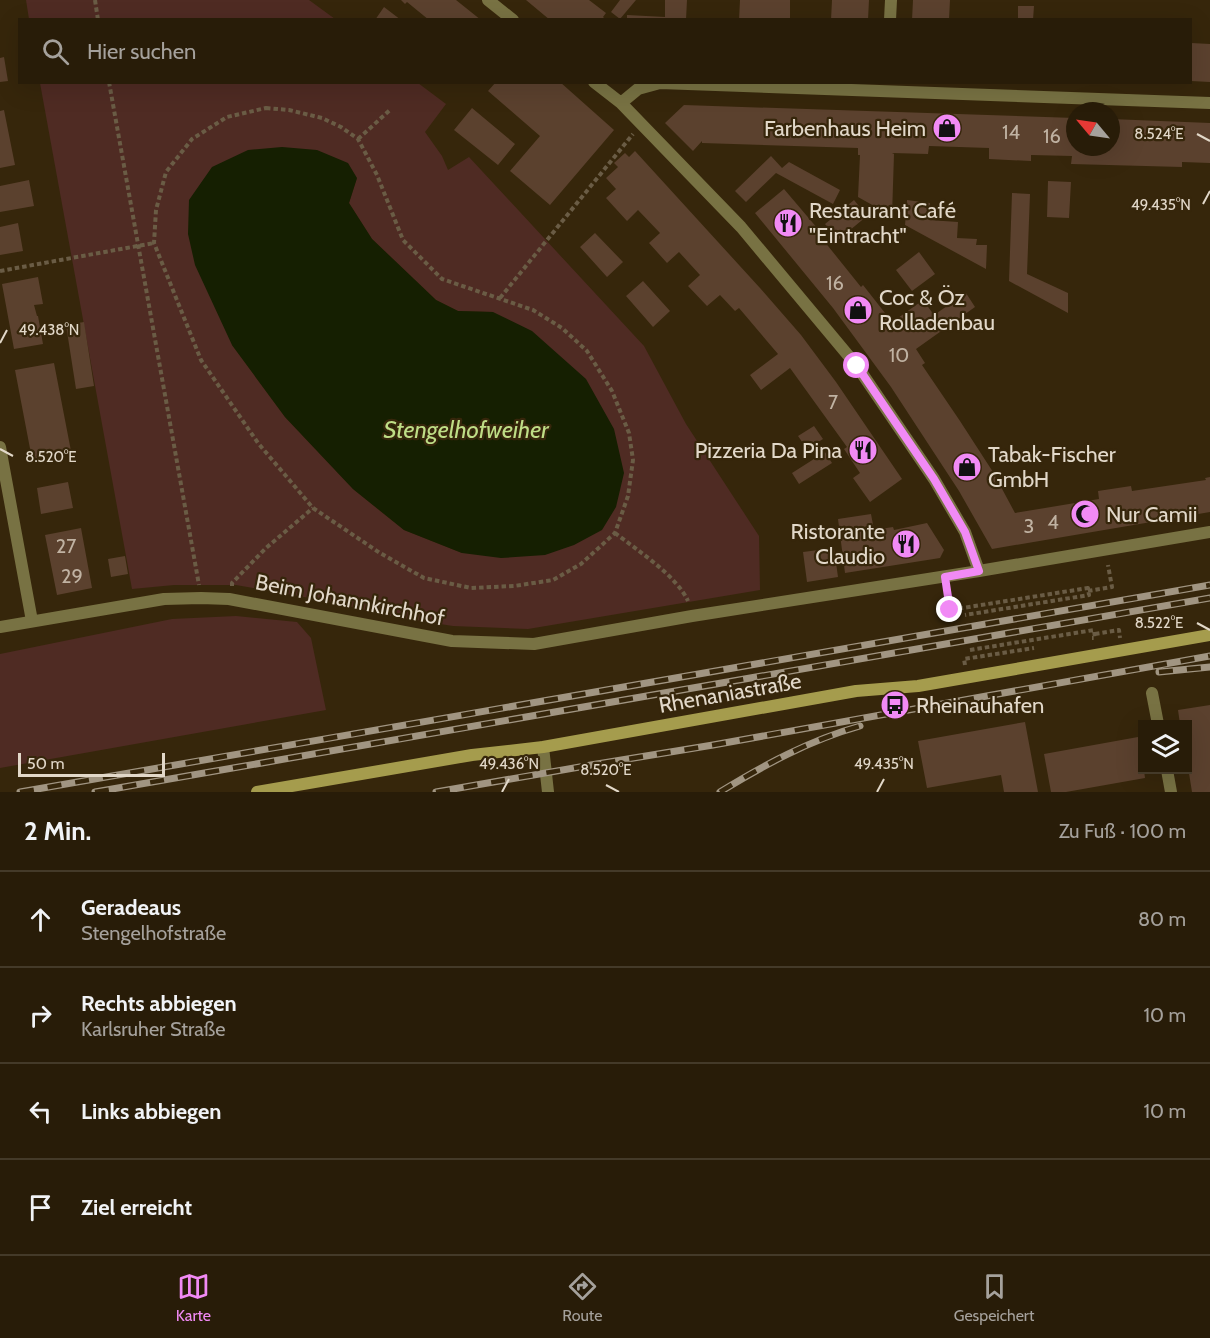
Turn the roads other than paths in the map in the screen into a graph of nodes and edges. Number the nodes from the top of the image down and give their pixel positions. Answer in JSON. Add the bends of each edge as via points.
{"nodes":[{"id":1,"x":488,"y":0,"type":"edge"},
{"id":2,"x":891,"y":0,"type":"edge"},
{"id":3,"x":510,"y":18,"type":"edge"},
{"id":4,"x":891,"y":18,"type":"edge"},
{"id":5,"x":597,"y":84,"type":"edge"},
{"id":6,"x":656,"y":84,"type":"edge"},
{"id":7,"x":717,"y":84,"type":"edge"},
{"id":8,"x":888,"y":87,"type":"edge"},
{"id":9,"x":621,"y":103,"type":"junction"},
{"id":10,"x":1210,"y":103,"type":"edge"},
{"id":11,"x":0,"y":447,"type":"edge"},
{"id":12,"x":1210,"y":532,"type":"edge"},
{"id":13,"x":979,"y":571,"type":"junction"},
{"id":14,"x":32,"y":621,"type":"junction"},
{"id":15,"x":0,"y":627,"type":"edge"},
{"id":16,"x":1210,"y":635,"type":"edge"},
{"id":17,"x":1152,"y":693,"type":"dead end"},
{"id":18,"x":1157,"y":720,"type":"edge"},
{"id":19,"x":543,"y":747,"type":"junction"},
{"id":20,"x":1168,"y":774,"type":"edge"},
{"id":21,"x":257,"y":792,"type":"edge"},
{"id":22,"x":548,"y":792,"type":"edge"},
{"id":23,"x":1172,"y":792,"type":"edge"}],
"edges":[{"from":1,"to":3,"type":"street"},
{"from":2,"to":4,"type":"street"},
{"from":5,"to":9,"type":"street"},
{"from":6,"to":9,"type":"street","via":[[638,88]]},
{"from":7,"to":8,"type":"street"},
{"from":8,"to":10,"type":"street"},
{"from":9,"to":13,"type":"street","via":[[741,227],[857,366],[934,479],[965,532]]},
{"from":11,"to":14,"type":"street"},
{"from":12,"to":13,"type":"street","name":"Beim Johannkirchhof"},
{"from":13,"to":14,"type":"street","name":"Beim Johannkirchhof","via":[[534,644],[452,640],[229,599],[164,599]]},
{"from":14,"to":15,"type":"street","name":"Beim Johannkirchhof"},
{"from":16,"to":19,"type":"street","name":"Rhenaniastraße","via":[[918,686],[856,691]]},
{"from":17,"to":18,"type":"street"},
{"from":19,"to":21,"type":"street","name":"Rhenaniastraße","via":[[472,755]]},
{"from":19,"to":22,"type":"street"},
{"from":20,"to":23,"type":"street"}]}
